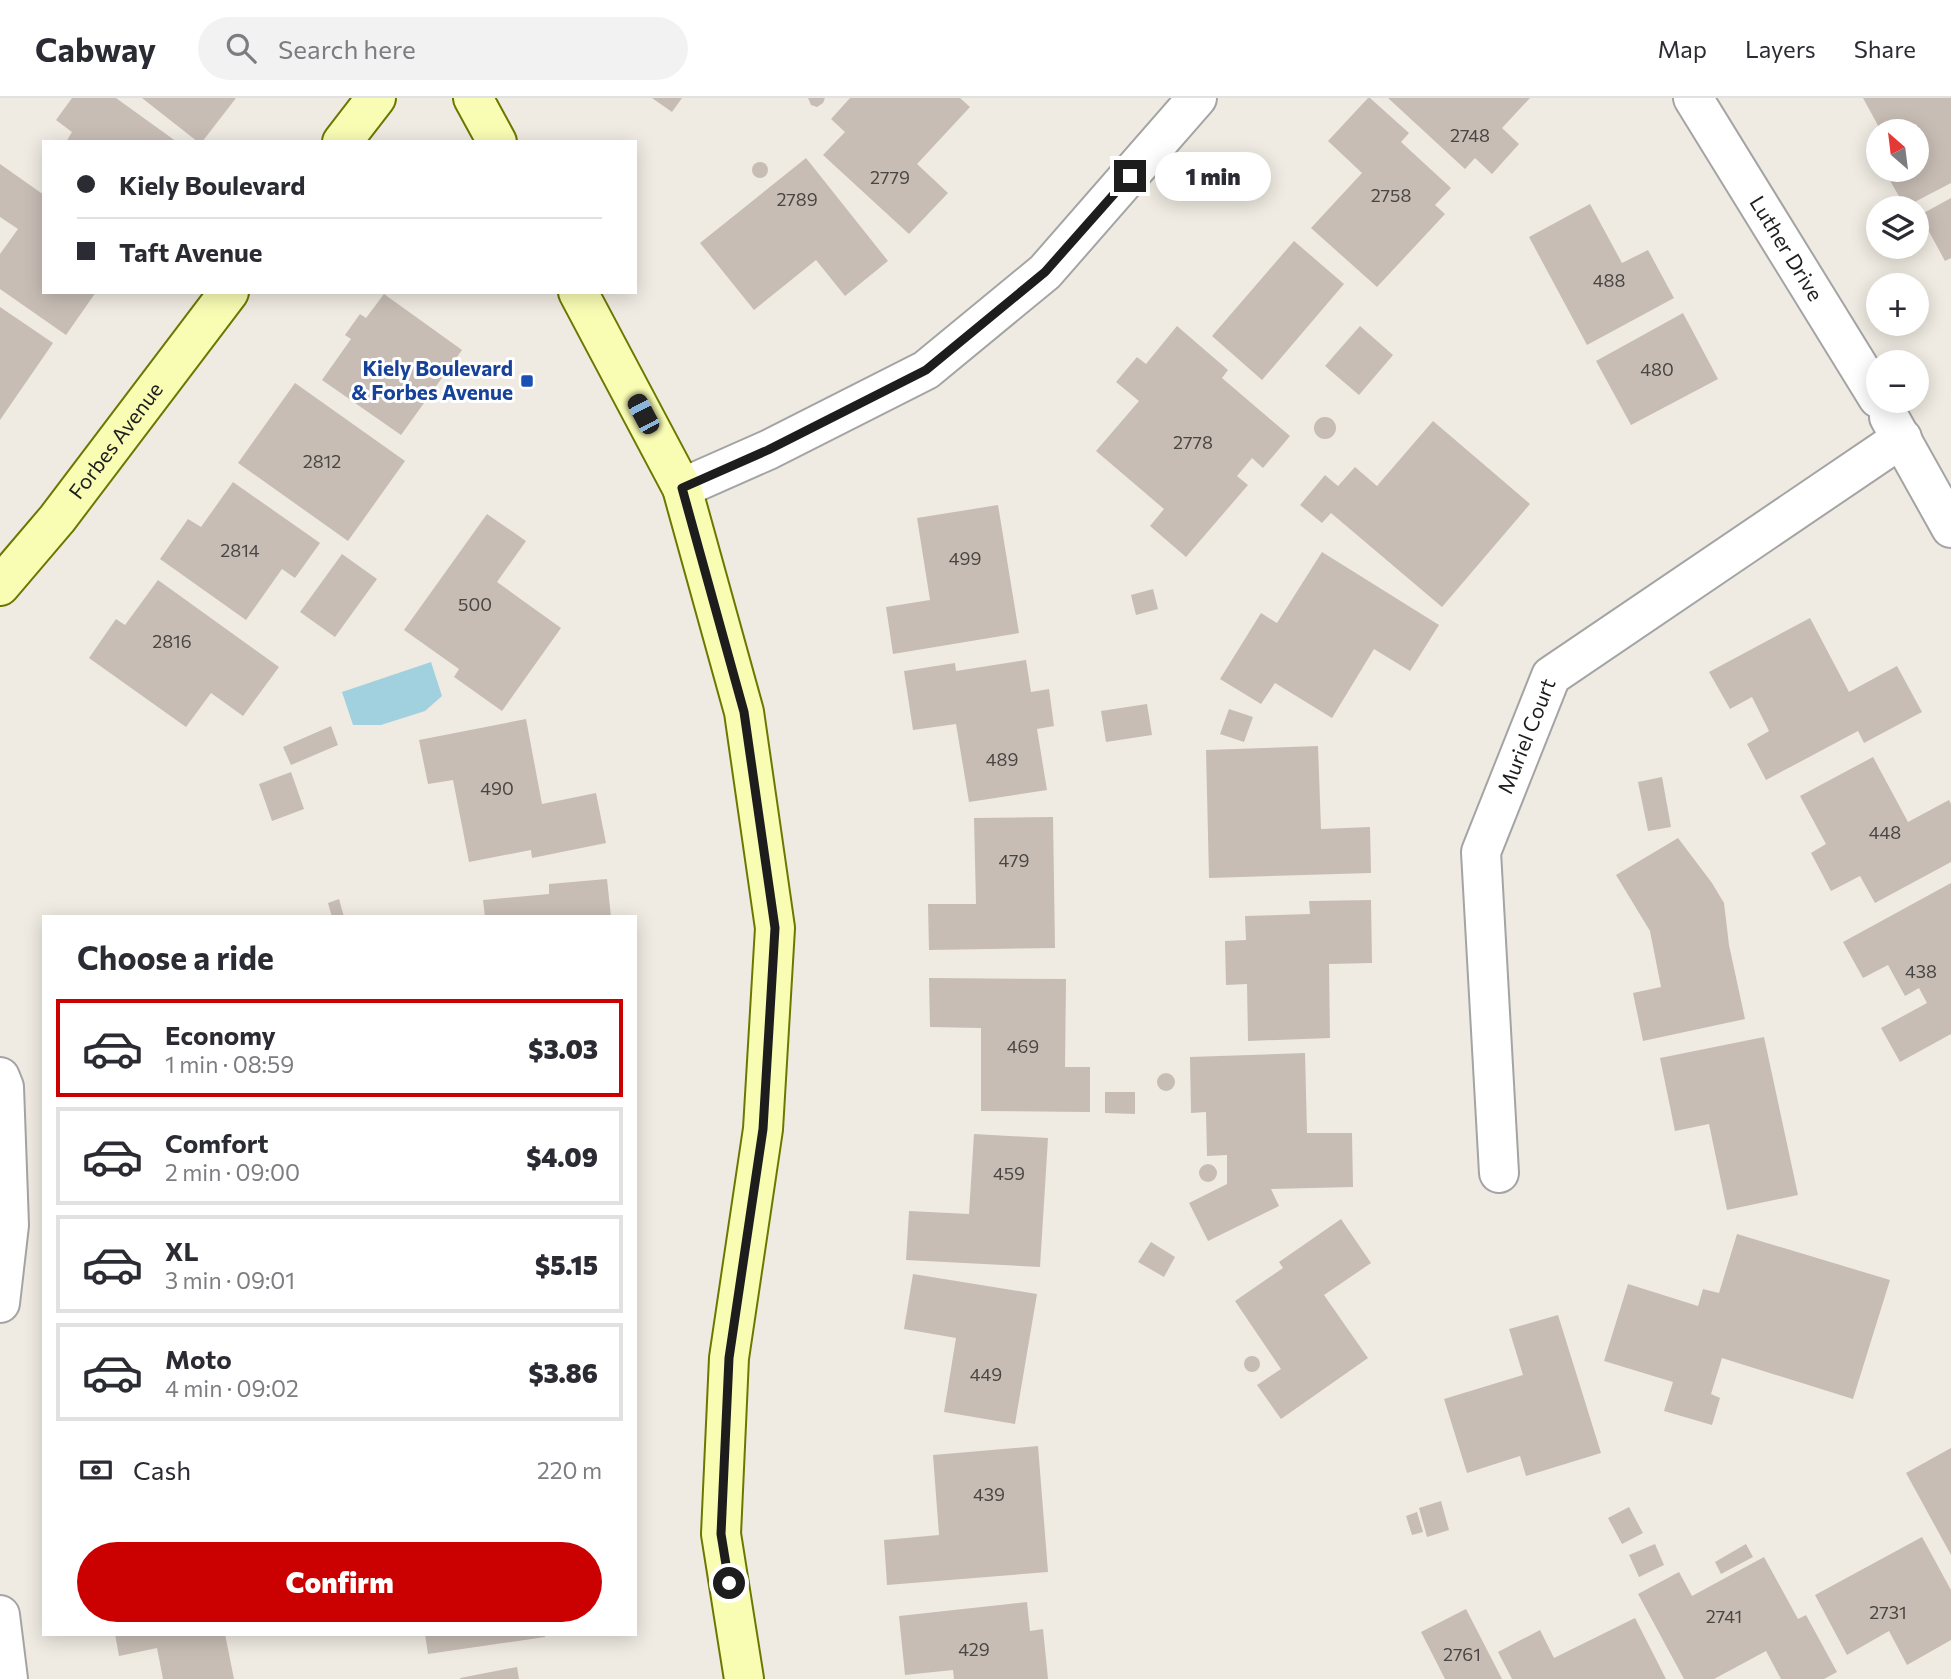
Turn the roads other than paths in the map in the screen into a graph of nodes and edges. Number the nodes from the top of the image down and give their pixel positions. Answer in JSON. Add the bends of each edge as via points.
{"nodes":[{"id":1,"x":376,"y":98,"type":"edge"},
{"id":2,"x":473,"y":98,"type":"edge"},
{"id":3,"x":1197,"y":98,"type":"edge"},
{"id":4,"x":1693,"y":98,"type":"edge"},
{"id":5,"x":344,"y":140,"type":"edge"},
{"id":6,"x":496,"y":140,"type":"edge"},
{"id":7,"x":227,"y":294,"type":"edge"},
{"id":8,"x":579,"y":294,"type":"edge"},
{"id":9,"x":1866,"y":380,"type":"edge"},
{"id":10,"x":1886,"y":413,"type":"edge"},
{"id":11,"x":1902,"y":438,"type":"junction"},
{"id":12,"x":682,"y":488,"type":"junction"},
{"id":13,"x":1951,"y":528,"type":"edge"},
{"id":14,"x":0,"y":586,"type":"edge"},
{"id":15,"x":0,"y":1077,"type":"edge"},
{"id":16,"x":1499,"y":1173,"type":"dead end"},
{"id":17,"x":0,"y":1303,"type":"edge"},
{"id":18,"x":0,"y":1615,"type":"edge"},
{"id":19,"x":8,"y":1679,"type":"edge"},
{"id":20,"x":744,"y":1679,"type":"edge"}],
"edges":[{"from":1,"to":5,"type":"main road"},
{"from":2,"to":6,"type":"main road"},
{"from":3,"to":12,"type":"street","via":[[1045,272],[926,370]]},
{"from":4,"to":9,"type":"street","name":"Luther Drive"},
{"from":7,"to":14,"type":"main road","name":"Forbes Avenue","via":[[57,519]]},
{"from":8,"to":12,"type":"main road"},
{"from":10,"to":11,"type":"street","name":"Luther Drive"},
{"from":11,"to":13,"type":"street","name":"Luther Drive"},
{"from":11,"to":16,"type":"street","name":"Muriel Court","via":[[1551,676],[1481,852]]},
{"from":12,"to":20,"type":"main road","via":[[744,712],[775,928],[763,1129],[729,1358],[722,1507],[721,1534]]},
{"from":15,"to":17,"type":"street","via":[[9,1225]]},
{"from":18,"to":19,"type":"street"}]}
